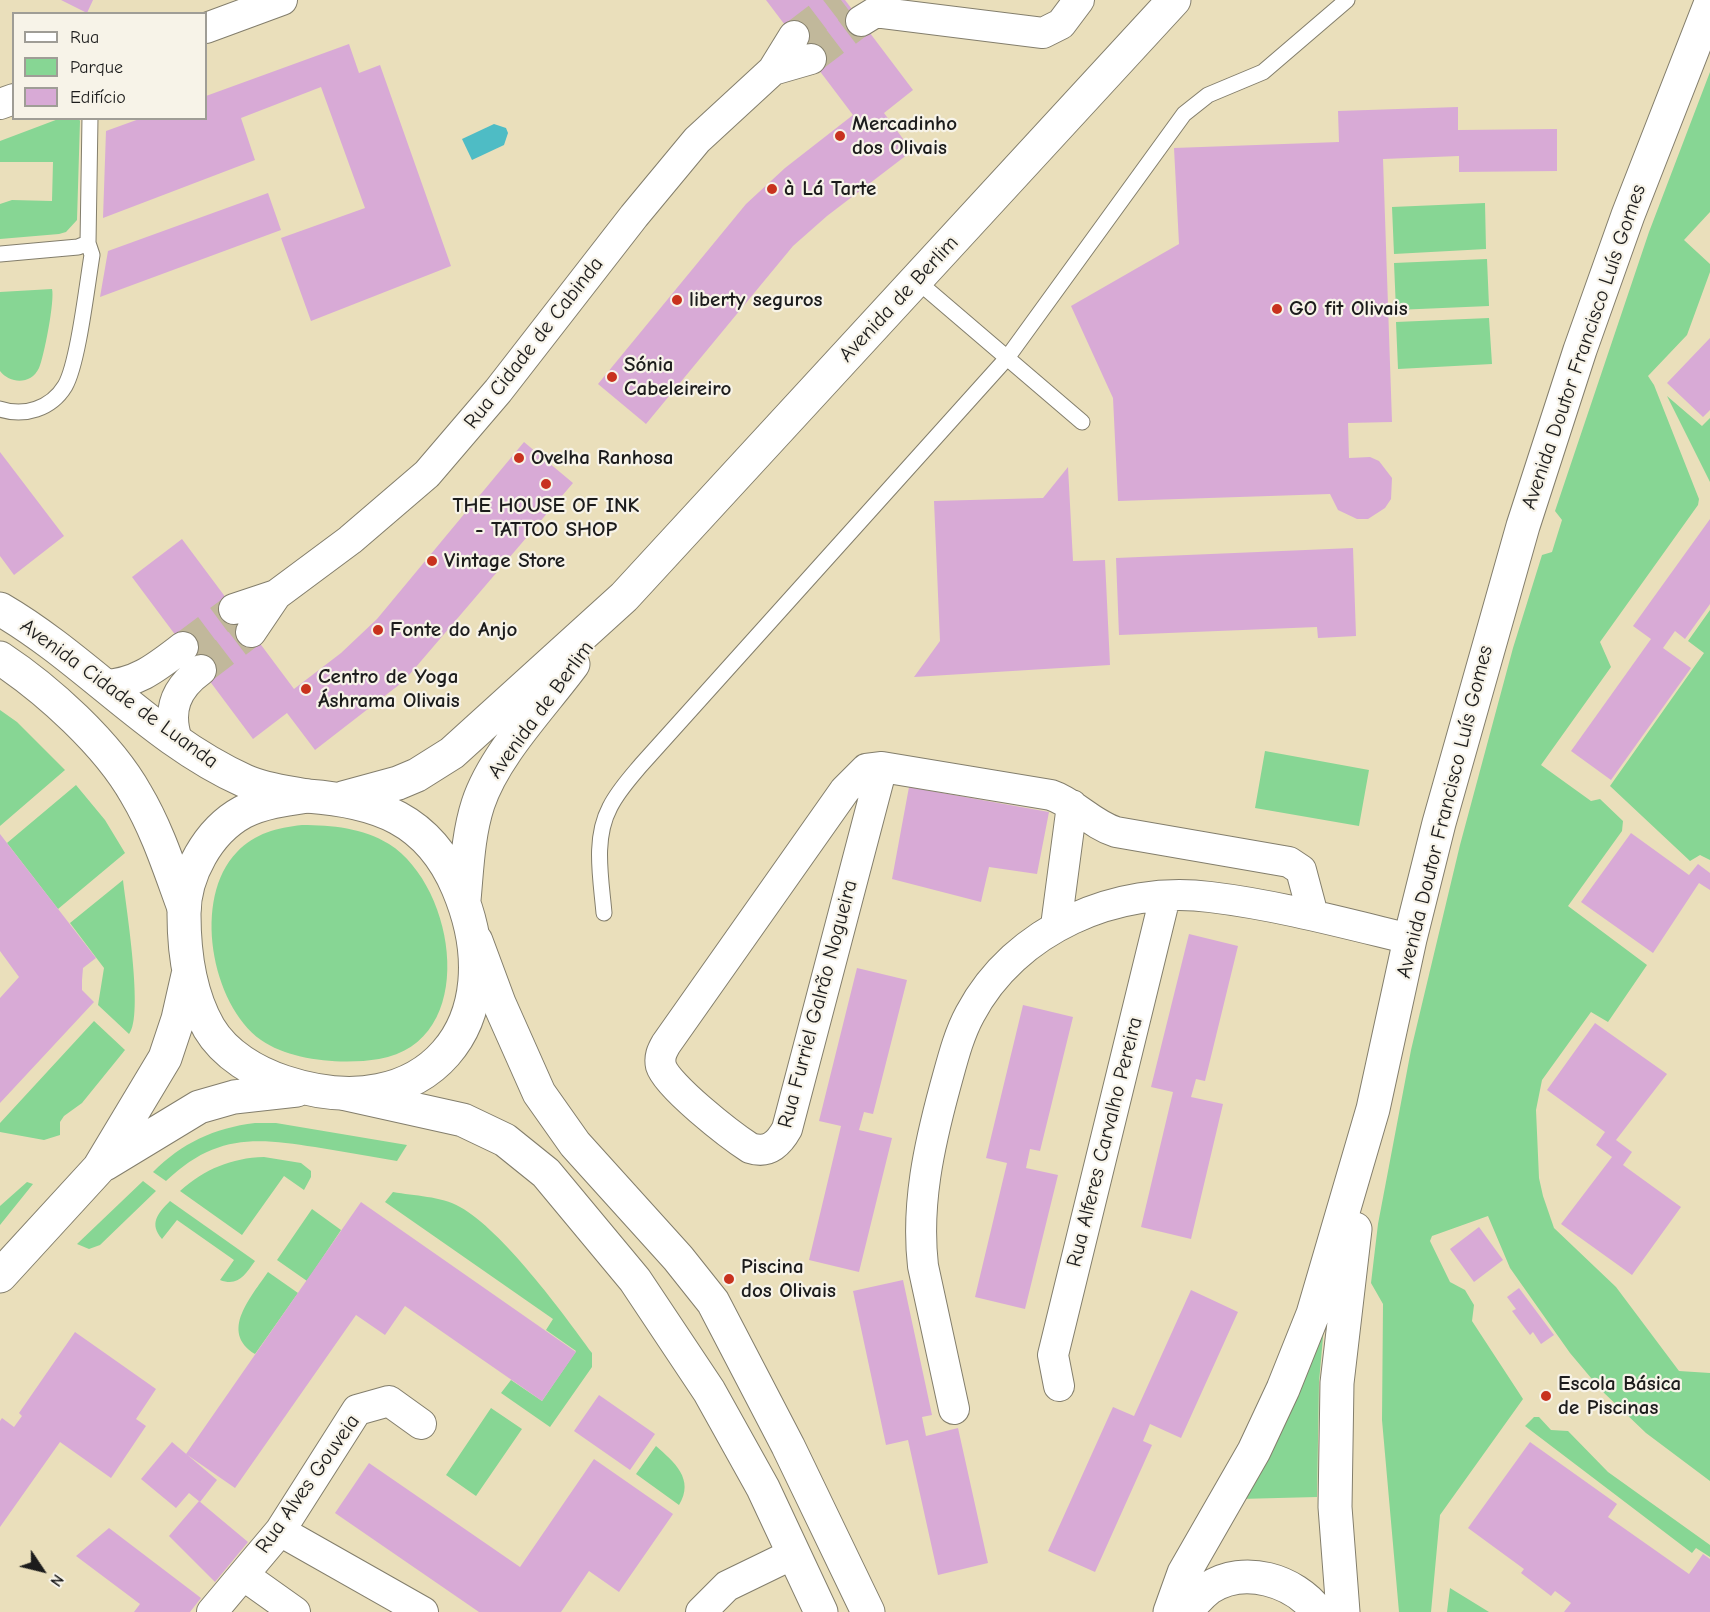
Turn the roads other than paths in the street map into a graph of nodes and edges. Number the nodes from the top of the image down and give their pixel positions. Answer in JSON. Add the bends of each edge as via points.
{"nodes":[{"id":1,"x":282,"y":0,"type":"edge"},
{"id":2,"x":1079,"y":0,"type":"edge"},
{"id":3,"x":1174,"y":0,"type":"edge"},
{"id":4,"x":1347,"y":0,"type":"edge"},
{"id":5,"x":1710,"y":5,"type":"edge"},
{"id":6,"x":861,"y":21,"type":"tunnel mouth"},
{"id":7,"x":207,"y":28,"type":"edge"},
{"id":8,"x":794,"y":36,"type":"tunnel mouth"},
{"id":9,"x":811,"y":60,"type":"tunnel mouth"},
{"id":10,"x":773,"y":70,"type":"junction"},
{"id":11,"x":90,"y":120,"type":"edge"},
{"id":12,"x":88,"y":243,"type":"junction"},
{"id":13,"x":0,"y":254,"type":"edge"},
{"id":14,"x":916,"y":280,"type":"junction"},
{"id":15,"x":1007,"y":358,"type":"junction"},
{"id":16,"x":0,"y":409,"type":"edge"},
{"id":17,"x":1082,"y":422,"type":"dead end"},
{"id":18,"x":624,"y":597,"type":"junction"},
{"id":19,"x":0,"y":609,"type":"edge"},
{"id":20,"x":243,"y":620,"type":"tunnel mouth"},
{"id":21,"x":0,"y":658,"type":"edge"},
{"id":22,"x":104,"y":685,"type":"junction"},
{"id":23,"x":177,"y":740,"type":"junction"},
{"id":24,"x":882,"y":767,"type":"junction"},
{"id":25,"x":307,"y":796,"type":"junction"},
{"id":26,"x":343,"y":798,"type":"junction"},
{"id":27,"x":1072,"y":805,"type":"junction"},
{"id":28,"x":1165,"y":897,"type":"junction"},
{"id":29,"x":464,"y":902,"type":"junction"},
{"id":30,"x":184,"y":908,"type":"junction"},
{"id":31,"x":604,"y":913,"type":"dead end"},
{"id":32,"x":1313,"y":915,"type":"junction"},
{"id":33,"x":1056,"y":926,"type":"junction"},
{"id":34,"x":473,"y":934,"type":"junction"},
{"id":35,"x":1410,"y":939,"type":"junction"},
{"id":36,"x":188,"y":975,"type":"junction"},
{"id":37,"x":306,"y":1089,"type":"junction"},
{"id":38,"x":342,"y":1093,"type":"junction"},
{"id":39,"x":1373,"y":1109,"type":"junction"},
{"id":40,"x":99,"y":1168,"type":"junction"},
{"id":41,"x":0,"y":1276,"type":"edge"},
{"id":42,"x":1059,"y":1386,"type":"dead end"},
{"id":43,"x":954,"y":1409,"type":"dead end"},
{"id":44,"x":421,"y":1424,"type":"dead end"},
{"id":45,"x":280,"y":1531,"type":"junction"},
{"id":46,"x":793,"y":1554,"type":"junction"},
{"id":47,"x":243,"y":1575,"type":"junction"},
{"id":48,"x":415,"y":1610,"type":"edge"},
{"id":49,"x":212,"y":1612,"type":"edge"},
{"id":50,"x":295,"y":1612,"type":"edge"},
{"id":51,"x":701,"y":1612,"type":"edge"},
{"id":52,"x":821,"y":1612,"type":"edge"},
{"id":53,"x":868,"y":1612,"type":"edge"},
{"id":54,"x":1170,"y":1612,"type":"edge"},
{"id":55,"x":1186,"y":1612,"type":"edge"},
{"id":56,"x":1318,"y":1612,"type":"edge"},
{"id":57,"x":1343,"y":1612,"type":"edge"}],
"edges":[{"from":1,"to":7,"type":"street"},
{"from":2,"to":6,"type":"street","via":[[1061,24],[1043,33],[883,13]]},
{"from":3,"to":14,"type":"main road","name":"Avenida de Berlim"},
{"from":4,"to":15,"type":"lane","via":[[1263,72],[1208,95],[1184,114]]},
{"from":5,"to":35,"type":"main road","name":"Avenida Doutor Francisco Luís Gomes","via":[[1620,237],[1523,526],[1487,645]]},
{"from":8,"to":10,"type":"street","name":"Rua Cidade de Cabinda"},
{"from":9,"to":10,"type":"street","name":"Rua Cidade de Cabinda"},
{"from":10,"to":20,"type":"street","name":"Rua Cidade de Cabinda","via":[[697,140],[498,391],[427,474],[350,540]]},
{"from":11,"to":12,"type":"lane"},
{"from":12,"to":13,"type":"lane"},
{"from":12,"to":16,"type":"lane","via":[[92,255],[71,372],[65,386],[51,401],[32,411]]},
{"from":14,"to":15,"type":"lane"},
{"from":14,"to":18,"type":"main road","name":"Avenida de Berlim"},
{"from":15,"to":17,"type":"lane"},
{"from":15,"to":31,"type":"lane","via":[[622,789],[611,805],[600,836]]},
{"from":18,"to":26,"type":"main road","name":"Avenida de Berlim","via":[[452,753],[407,779]]},
{"from":18,"to":29,"type":"main road","name":"Avenida de Berlim","via":[[490,777],[478,804]]},
{"from":19,"to":22,"type":"main road","name":"Avenida Cidade de Luanda"},
{"from":21,"to":30,"type":"main road","name":"Avenida Cidade de Luanda","via":[[56,700],[135,791]]},
{"from":22,"to":23,"type":"main road","name":"Avenida Cidade de Luanda"},
{"from":22,"to":23,"type":"street","via":[[118,684],[192,658],[175,699],[172,726]]},
{"from":23,"to":25,"type":"main road","name":"Avenida Cidade de Luanda","via":[[246,781]]},
{"from":24,"to":24,"type":"street","name":"Rua Furriel Galrão Nogueira","via":[[866,769],[845,790],[663,1050],[663,1071],[677,1089],[758,1151],[778,1143],[787,1129]]},
{"from":24,"to":27,"type":"street","via":[[1051,795]]},
{"from":25,"to":26,"type":"main road"},
{"from":25,"to":30,"type":"main road","via":[[263,805],[223,826],[202,854]]},
{"from":26,"to":29,"type":"main road","via":[[398,816],[416,829],[436,848],[452,872]]},
{"from":27,"to":32,"type":"street","via":[[1093,822],[1124,834],[1289,862],[1301,870]]},
{"from":27,"to":33,"type":"street"},
{"from":28,"to":32,"type":"street","via":[[1209,897]]},
{"from":28,"to":33,"type":"street","via":[[1117,904]]},
{"from":28,"to":42,"type":"street","name":"Rua Alferes Carvalho Pereira","via":[[1053,1355]]},
{"from":29,"to":34,"type":"main road"},
{"from":30,"to":36,"type":"main road"},
{"from":32,"to":35,"type":"street"},
{"from":33,"to":43,"type":"street","via":[[1015,957],[970,1013],[934,1129],[923,1190],[920,1243]]},
{"from":34,"to":38,"type":"main road","via":[[477,973],[473,1006],[449,1051],[434,1067],[409,1081],[376,1090]]},
{"from":34,"to":53,"type":"main road","via":[[539,1094],[575,1144],[713,1302]]},
{"from":35,"to":39,"type":"main road","name":"Avenida Doutor Francisco Luís Gomes"},
{"from":36,"to":37,"type":"main road","via":[[210,1029],[223,1045],[255,1070]]},
{"from":36,"to":40,"type":"main road","via":[[165,1058]]},
{"from":37,"to":38,"type":"main road"},
{"from":37,"to":40,"type":"main road","via":[[234,1097],[199,1107]]},
{"from":38,"to":46,"type":"main road","via":[[463,1120],[505,1140],[546,1173],[665,1322],[751,1465]]},
{"from":39,"to":54,"type":"main road","name":"Avenida Doutor Francisco Luís Gomes","via":[[1313,1314],[1283,1389],[1254,1451],[1184,1573]]},
{"from":39,"to":57,"type":"main road","via":[[1337,1383],[1335,1507]]},
{"from":40,"to":41,"type":"main road"},
{"from":44,"to":45,"type":"street","name":"Rua Alves Gouveia","via":[[389,1401],[357,1410]]},
{"from":45,"to":47,"type":"street","name":"Rua Alves Gouveia"},
{"from":45,"to":48,"type":"street"},
{"from":46,"to":51,"type":"street","via":[[727,1586]]},
{"from":46,"to":52,"type":"main road"},
{"from":47,"to":49,"type":"street","name":"Rua Alves Gouveia"},
{"from":47,"to":50,"type":"street"},
{"from":55,"to":56,"type":"main road","via":[[1210,1587],[1245,1577],[1279,1581],[1309,1599]]}]}
